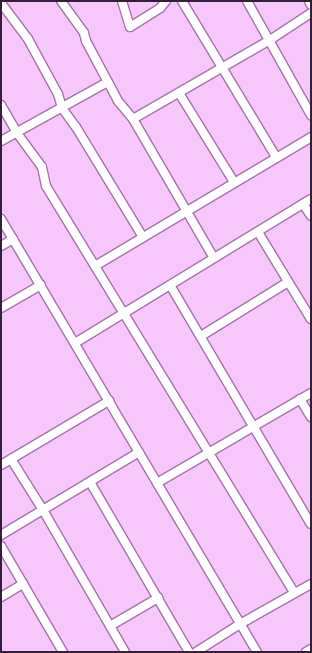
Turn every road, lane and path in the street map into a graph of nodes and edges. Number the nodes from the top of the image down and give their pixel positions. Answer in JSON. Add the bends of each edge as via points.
{"nodes":[{"id":1,"x":61,"y":1,"type":"edge"},
{"id":2,"x":122,"y":1,"type":"edge"},
{"id":3,"x":166,"y":1,"type":"edge"},
{"id":4,"x":182,"y":1,"type":"edge"},
{"id":5,"x":247,"y":1,"type":"edge"},
{"id":6,"x":309,"y":1,"type":"edge"},
{"id":7,"x":1,"y":3,"type":"edge"},
{"id":8,"x":311,"y":5,"type":"edge"},
{"id":9,"x":311,"y":14,"type":"edge"},
{"id":10,"x":270,"y":40,"type":"junction"},
{"id":11,"x":222,"y":68,"type":"junction"},
{"id":12,"x":108,"y":82,"type":"junction"},
{"id":13,"x":179,"y":93,"type":"junction"},
{"id":14,"x":1,"y":105,"type":"edge"},
{"id":15,"x":62,"y":108,"type":"junction"},
{"id":16,"x":311,"y":115,"type":"edge"},
{"id":17,"x":133,"y":119,"type":"junction"},
{"id":18,"x":17,"y":133,"type":"junction"},
{"id":19,"x":311,"y":137,"type":"edge"},
{"id":20,"x":1,"y":142,"type":"edge"},
{"id":21,"x":276,"y":157,"type":"junction"},
{"id":22,"x":234,"y":182,"type":"junction"},
{"id":23,"x":311,"y":199,"type":"edge"},
{"id":24,"x":304,"y":204,"type":"junction"},
{"id":25,"x":187,"y":210,"type":"junction"},
{"id":26,"x":311,"y":216,"type":"edge"},
{"id":27,"x":1,"y":219,"type":"edge"},
{"id":28,"x":258,"y":232,"type":"junction"},
{"id":29,"x":143,"y":237,"type":"junction"},
{"id":30,"x":13,"y":239,"type":"junction"},
{"id":31,"x":1,"y":246,"type":"edge"},
{"id":32,"x":214,"y":258,"type":"junction"},
{"id":33,"x":95,"y":266,"type":"junction"},
{"id":34,"x":288,"y":282,"type":"junction"},
{"id":35,"x":40,"y":285,"type":"junction"},
{"id":36,"x":170,"y":285,"type":"junction"},
{"id":37,"x":1,"y":308,"type":"edge"},
{"id":38,"x":123,"y":313,"type":"junction"},
{"id":39,"x":311,"y":319,"type":"edge"},
{"id":40,"x":201,"y":336,"type":"junction"},
{"id":41,"x":75,"y":343,"type":"junction"},
{"id":42,"x":311,"y":393,"type":"edge"},
{"id":43,"x":300,"y":399,"type":"junction"},
{"id":44,"x":109,"y":401,"type":"junction"},
{"id":45,"x":311,"y":417,"type":"edge"},
{"id":46,"x":253,"y":426,"type":"junction"},
{"id":47,"x":139,"y":452,"type":"junction"},
{"id":48,"x":208,"y":452,"type":"junction"},
{"id":49,"x":11,"y":459,"type":"junction"},
{"id":50,"x":1,"y":465,"type":"edge"},
{"id":51,"x":90,"y":482,"type":"junction"},
{"id":52,"x":157,"y":483,"type":"junction"},
{"id":53,"x":43,"y":510,"type":"junction"},
{"id":54,"x":311,"y":524,"type":"edge"},
{"id":55,"x":1,"y":535,"type":"edge"},
{"id":56,"x":1,"y":546,"type":"edge"},
{"id":57,"x":23,"y":584,"type":"junction"},
{"id":58,"x":311,"y":584,"type":"edge"},
{"id":59,"x":294,"y":593,"type":"junction"},
{"id":60,"x":1,"y":598,"type":"edge"},
{"id":61,"x":158,"y":598,"type":"junction"},
{"id":62,"x":240,"y":624,"type":"junction"},
{"id":63,"x":110,"y":626,"type":"junction"},
{"id":64,"x":311,"y":649,"type":"edge"},
{"id":65,"x":63,"y":652,"type":"edge"},
{"id":66,"x":125,"y":652,"type":"edge"},
{"id":67,"x":189,"y":652,"type":"edge"},
{"id":68,"x":196,"y":652,"type":"edge"},
{"id":69,"x":257,"y":652,"type":"edge"},
{"id":70,"x":306,"y":652,"type":"edge"}],
"edges":[{"from":1,"to":12,"type":"street","via":[[84,33],[86,42]]},
{"from":2,"to":3,"type":"street","via":[[130,27],[160,8]]},
{"from":4,"to":11,"type":"street"},
{"from":5,"to":10,"type":"street"},
{"from":6,"to":8,"type":"street"},
{"from":7,"to":15,"type":"street","via":[[28,39],[58,94]]},
{"from":9,"to":10,"type":"street"},
{"from":10,"to":11,"type":"street"},
{"from":10,"to":16,"type":"street"},
{"from":11,"to":13,"type":"street"},
{"from":11,"to":21,"type":"street"},
{"from":12,"to":15,"type":"street"},
{"from":12,"to":17,"type":"street","via":[[118,102]]},
{"from":13,"to":17,"type":"street"},
{"from":13,"to":22,"type":"street"},
{"from":14,"to":18,"type":"street"},
{"from":15,"to":18,"type":"street"},
{"from":15,"to":29,"type":"street"},
{"from":17,"to":25,"type":"street"},
{"from":18,"to":20,"type":"street"},
{"from":18,"to":33,"type":"street","via":[[42,167],[46,186]]},
{"from":19,"to":21,"type":"street"},
{"from":21,"to":22,"type":"street"},
{"from":22,"to":25,"type":"street"},
{"from":23,"to":24,"type":"street"},
{"from":24,"to":26,"type":"street"},
{"from":24,"to":28,"type":"street"},
{"from":25,"to":29,"type":"street"},
{"from":25,"to":32,"type":"street"},
{"from":27,"to":30,"type":"street"},
{"from":28,"to":32,"type":"street"},
{"from":28,"to":34,"type":"street"},
{"from":29,"to":33,"type":"street"},
{"from":30,"to":31,"type":"street"},
{"from":30,"to":35,"type":"street"},
{"from":32,"to":36,"type":"street"},
{"from":33,"to":38,"type":"street"},
{"from":34,"to":39,"type":"street"},
{"from":34,"to":40,"type":"street"},
{"from":35,"to":37,"type":"street"},
{"from":35,"to":41,"type":"street"},
{"from":36,"to":38,"type":"street"},
{"from":36,"to":40,"type":"street"},
{"from":38,"to":41,"type":"street"},
{"from":38,"to":48,"type":"street"},
{"from":40,"to":46,"type":"street"},
{"from":41,"to":44,"type":"street"},
{"from":42,"to":43,"type":"street"},
{"from":43,"to":45,"type":"street"},
{"from":43,"to":46,"type":"street"},
{"from":44,"to":47,"type":"street"},
{"from":44,"to":49,"type":"street"},
{"from":46,"to":48,"type":"street"},
{"from":46,"to":54,"type":"street"},
{"from":47,"to":51,"type":"street"},
{"from":47,"to":52,"type":"street"},
{"from":48,"to":52,"type":"street"},
{"from":48,"to":59,"type":"street"},
{"from":49,"to":50,"type":"street"},
{"from":49,"to":53,"type":"street"},
{"from":51,"to":53,"type":"street"},
{"from":51,"to":61,"type":"street"},
{"from":52,"to":62,"type":"street"},
{"from":53,"to":55,"type":"street"},
{"from":53,"to":63,"type":"street"},
{"from":56,"to":57,"type":"street"},
{"from":57,"to":60,"type":"street"},
{"from":57,"to":65,"type":"street"},
{"from":58,"to":59,"type":"street"},
{"from":59,"to":62,"type":"street"},
{"from":61,"to":63,"type":"street"},
{"from":61,"to":67,"type":"street"},
{"from":62,"to":68,"type":"street"},
{"from":62,"to":69,"type":"street"},
{"from":63,"to":66,"type":"street"},
{"from":64,"to":70,"type":"street"}]}
